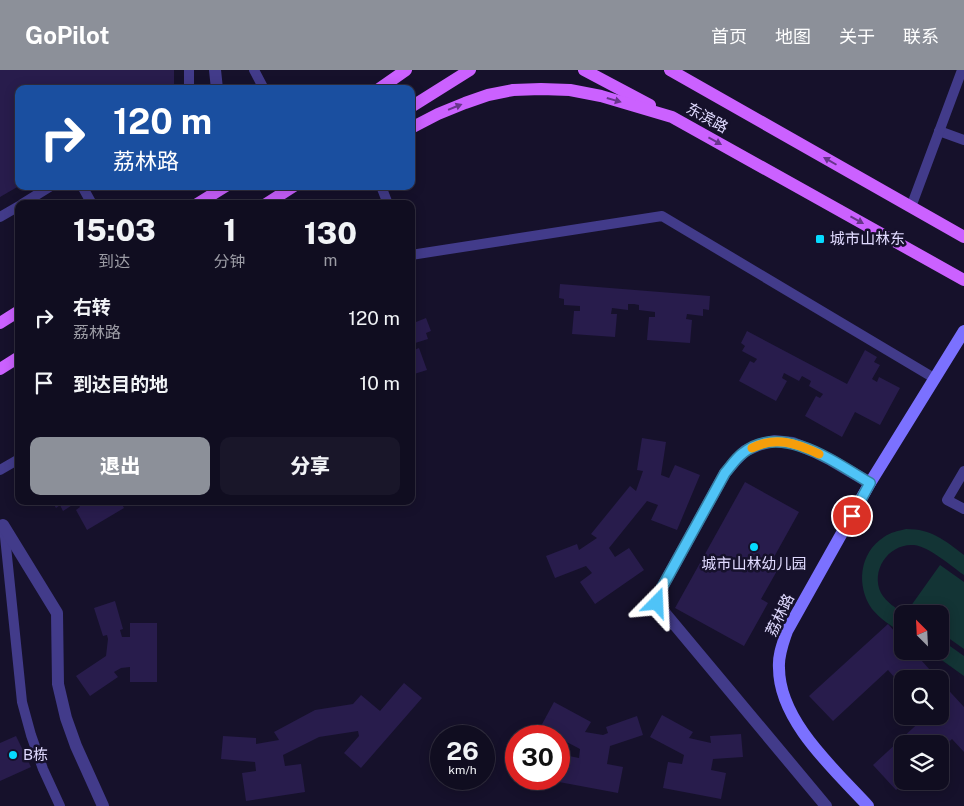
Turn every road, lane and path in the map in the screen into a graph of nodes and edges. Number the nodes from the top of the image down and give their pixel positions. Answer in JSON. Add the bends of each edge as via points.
{"nodes":[{"id":1,"x":189,"y":70,"type":"edge"},
{"id":2,"x":215,"y":70,"type":"edge"},
{"id":3,"x":254,"y":70,"type":"edge"},
{"id":4,"x":394,"y":70,"type":"edge"},
{"id":5,"x":406,"y":70,"type":"edge"},
{"id":6,"x":470,"y":70,"type":"edge"},
{"id":7,"x":584,"y":70,"type":"edge"},
{"id":8,"x":670,"y":70,"type":"edge"},
{"id":9,"x":676,"y":70,"type":"edge"},
{"id":10,"x":962,"y":70,"type":"edge"},
{"id":11,"x":685,"y":79,"type":"junction"},
{"id":12,"x":189,"y":85,"type":"edge"},
{"id":13,"x":216,"y":85,"type":"edge"},
{"id":14,"x":262,"y":85,"type":"edge"},
{"id":15,"x":379,"y":85,"type":"edge"},
{"id":16,"x":385,"y":85,"type":"edge"},
{"id":17,"x":415,"y":104,"type":"edge"},
{"id":18,"x":672,"y":117,"type":"junction"},
{"id":19,"x":415,"y":126,"type":"edge"},
{"id":20,"x":939,"y":131,"type":"junction"},
{"id":21,"x":964,"y":141,"type":"edge"},
{"id":22,"x":45,"y":190,"type":"edge"},
{"id":23,"x":220,"y":190,"type":"edge"},
{"id":24,"x":288,"y":190,"type":"edge"},
{"id":25,"x":28,"y":200,"type":"edge"},
{"id":26,"x":203,"y":200,"type":"edge"},
{"id":27,"x":272,"y":200,"type":"edge"},
{"id":28,"x":911,"y":207,"type":"junction"},
{"id":29,"x":15,"y":208,"type":"edge"},
{"id":30,"x":0,"y":217,"type":"edge"},
{"id":31,"x":964,"y":237,"type":"edge"},
{"id":32,"x":415,"y":254,"type":"edge"},
{"id":33,"x":964,"y":280,"type":"edge"},
{"id":34,"x":15,"y":314,"type":"edge"},
{"id":35,"x":0,"y":323,"type":"edge"},
{"id":36,"x":964,"y":331,"type":"edge"},
{"id":37,"x":15,"y":359,"type":"edge"},
{"id":38,"x":0,"y":368,"type":"edge"},
{"id":39,"x":934,"y":378,"type":"junction"},
{"id":40,"x":15,"y":461,"type":"edge"},
{"id":41,"x":0,"y":470,"type":"edge"},
{"id":42,"x":964,"y":471,"type":"edge"},
{"id":43,"x":870,"y":483,"type":"junction"},
{"id":44,"x":964,"y":509,"type":"edge"},
{"id":45,"x":2,"y":522,"type":"edge"},
{"id":46,"x":60,"y":806,"type":"edge"},
{"id":47,"x":103,"y":806,"type":"edge"},
{"id":48,"x":826,"y":806,"type":"edge"},
{"id":49,"x":868,"y":806,"type":"edge"}],
"edges":[{"from":1,"to":12,"type":"lane"},
{"from":2,"to":13,"type":"street"},
{"from":3,"to":14,"type":"lane"},
{"from":4,"to":15,"type":"main road"},
{"from":5,"to":16,"type":"main road"},
{"from":6,"to":17,"type":"main road"},
{"from":7,"to":18,"type":"main road"},
{"from":8,"to":11,"type":"main road","name":"东滨路"},
{"from":9,"to":11,"type":"main road"},
{"from":10,"to":20,"type":"lane"},
{"from":28,"to":11,"type":"main road","name":"东滨路","one_way":true},
{"from":19,"to":18,"type":"main road","name":"东滨路","one_way":true,"via":[[488,95],[541,89],[593,94]]},
{"from":18,"to":33,"type":"main road","name":"东滨路","one_way":true},
{"from":20,"to":21,"type":"lane"},
{"from":20,"to":28,"type":"lane"},
{"from":22,"to":25,"type":"lane"},
{"from":23,"to":26,"type":"main road"},
{"from":24,"to":27,"type":"main road"},
{"from":28,"to":31,"type":"main road","name":"东滨路"},
{"from":29,"to":30,"type":"lane"},
{"from":32,"to":39,"type":"lane","via":[[662,216]]},
{"from":34,"to":35,"type":"main road"},
{"from":36,"to":39,"type":"street","name":"荔林路"},
{"from":37,"to":38,"type":"main road"},
{"from":39,"to":43,"type":"street","name":"荔林路"},
{"from":40,"to":41,"type":"lane"},
{"from":42,"to":44,"type":"lane","via":[[947,500]]},
{"from":43,"to":48,"type":"street","via":[[832,460],[792,443],[774,441],[744,451],[725,473],[659,593],[657,603]]},
{"from":43,"to":49,"type":"street","name":"荔林路","via":[[788,631],[778,668],[784,696],[800,728]]},
{"from":45,"to":46,"type":"lane","via":[[22,702],[43,769]]},
{"from":45,"to":47,"type":"street","via":[[57,613],[58,684],[66,718]]}]}
